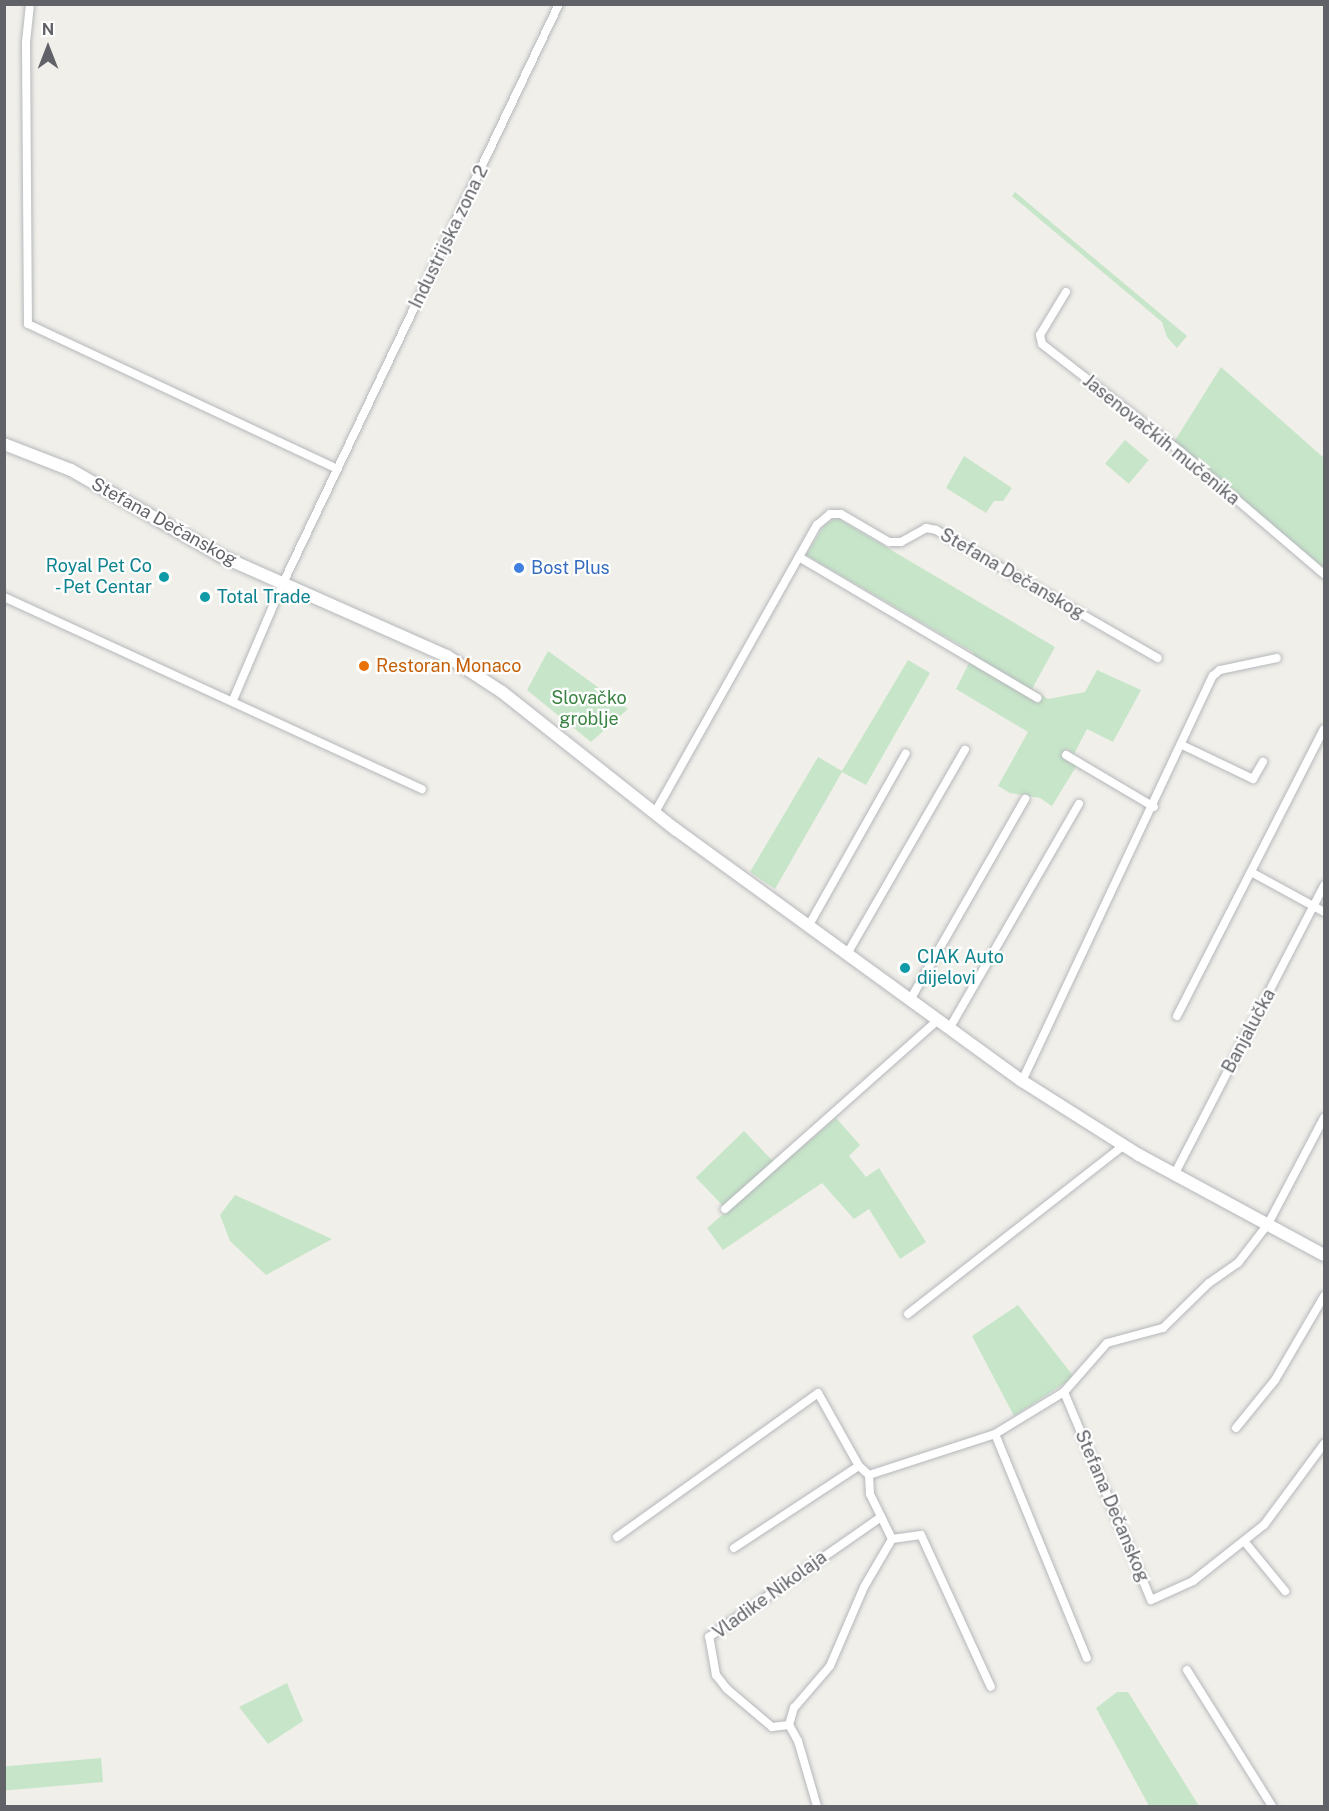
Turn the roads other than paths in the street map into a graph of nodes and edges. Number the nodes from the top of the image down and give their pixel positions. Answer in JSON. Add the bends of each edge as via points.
{"nodes":[{"id":1,"x":30,"y":4,"type":"edge"},
{"id":2,"x":559,"y":4,"type":"edge"},
{"id":3,"x":1066,"y":292,"type":"dead end"},
{"id":4,"x":4,"y":444,"type":"edge"},
{"id":5,"x":338,"y":470,"type":"junction"},
{"id":6,"x":799,"y":557,"type":"junction"},
{"id":7,"x":1324,"y":574,"type":"edge"},
{"id":8,"x":283,"y":583,"type":"junction"},
{"id":9,"x":4,"y":597,"type":"edge"},
{"id":10,"x":1158,"y":658,"type":"dead end"},
{"id":11,"x":1277,"y":658,"type":"dead end"},
{"id":12,"x":1036,"y":698,"type":"dead end"},
{"id":13,"x":233,"y":700,"type":"junction"},
{"id":14,"x":1324,"y":729,"type":"edge"},
{"id":15,"x":1182,"y":745,"type":"junction"},
{"id":16,"x":965,"y":750,"type":"dead end"},
{"id":17,"x":906,"y":753,"type":"dead end"},
{"id":18,"x":1066,"y":755,"type":"dead end"},
{"id":19,"x":1263,"y":762,"type":"dead end"},
{"id":20,"x":422,"y":789,"type":"dead end"},
{"id":21,"x":1025,"y":799,"type":"dead end"},
{"id":22,"x":1079,"y":804,"type":"dead end"},
{"id":23,"x":1154,"y":807,"type":"junction"},
{"id":24,"x":654,"y":813,"type":"junction"},
{"id":25,"x":1251,"y":872,"type":"junction"},
{"id":26,"x":1324,"y":886,"type":"edge"},
{"id":27,"x":1314,"y":906,"type":"junction"},
{"id":28,"x":1324,"y":912,"type":"edge"},
{"id":29,"x":808,"y":925,"type":"junction"},
{"id":30,"x":848,"y":954,"type":"junction"},
{"id":31,"x":910,"y":1000,"type":"junction"},
{"id":32,"x":1178,"y":1016,"type":"dead end"},
{"id":33,"x":937,"y":1021,"type":"junction"},
{"id":34,"x":949,"y":1029,"type":"junction"},
{"id":35,"x":1022,"y":1081,"type":"junction"},
{"id":36,"x":1324,"y":1118,"type":"edge"},
{"id":37,"x":1123,"y":1146,"type":"junction"},
{"id":38,"x":1174,"y":1175,"type":"junction"},
{"id":39,"x":725,"y":1209,"type":"dead end"},
{"id":40,"x":1268,"y":1224,"type":"junction"},
{"id":41,"x":1324,"y":1256,"type":"edge"},
{"id":42,"x":1324,"y":1296,"type":"edge"},
{"id":43,"x":908,"y":1314,"type":"dead end"},
{"id":44,"x":1064,"y":1392,"type":"junction"},
{"id":45,"x":1236,"y":1428,"type":"dead end"},
{"id":46,"x":995,"y":1434,"type":"junction"},
{"id":47,"x":1324,"y":1444,"type":"edge"},
{"id":48,"x":859,"y":1466,"type":"junction"},
{"id":49,"x":869,"y":1475,"type":"junction"},
{"id":50,"x":881,"y":1516,"type":"junction"},
{"id":51,"x":617,"y":1537,"type":"dead end"},
{"id":52,"x":892,"y":1539,"type":"junction"},
{"id":53,"x":1244,"y":1541,"type":"junction"},
{"id":54,"x":734,"y":1548,"type":"dead end"},
{"id":55,"x":1285,"y":1591,"type":"dead end"},
{"id":56,"x":1087,"y":1658,"type":"dead end"},
{"id":57,"x":1187,"y":1670,"type":"dead end"},
{"id":58,"x":991,"y":1687,"type":"dead end"},
{"id":59,"x":789,"y":1725,"type":"junction"},
{"id":60,"x":816,"y":1806,"type":"edge"},
{"id":61,"x":1272,"y":1806,"type":"edge"}],
"edges":[{"from":1,"to":5,"type":"street","via":[[26,43],[28,324]]},
{"from":2,"to":5,"type":"street","name":"Industrijska zona 2"},
{"from":3,"to":7,"type":"street","name":"Jasenovačkih mučenika","via":[[1040,335],[1042,344],[1181,452]]},
{"from":4,"to":8,"type":"main road","name":"Stefana Dečanskog","via":[[71,470],[190,540]]},
{"from":5,"to":8,"type":"street","name":"Industrijska zona 2"},
{"from":6,"to":10,"type":"street","name":"Stefana Dečanskog","via":[[817,525],[830,514],[841,514],[889,542],[901,542],[926,528],[936,530]]},
{"from":6,"to":12,"type":"street"},
{"from":6,"to":24,"type":"street"},
{"from":8,"to":13,"type":"street","name":"Industrijska zona 2"},
{"from":8,"to":24,"type":"main road","name":"Stefana Dečanskog","via":[[447,656],[502,692]]},
{"from":9,"to":13,"type":"street"},
{"from":11,"to":15,"type":"street","via":[[1220,670],[1212,676]]},
{"from":13,"to":20,"type":"street"},
{"from":14,"to":25,"type":"street"},
{"from":15,"to":19,"type":"street","via":[[1253,779]]},
{"from":15,"to":23,"type":"street"},
{"from":16,"to":30,"type":"street"},
{"from":17,"to":29,"type":"street"},
{"from":18,"to":23,"type":"street"},
{"from":21,"to":31,"type":"street"},
{"from":22,"to":34,"type":"street"},
{"from":23,"to":35,"type":"street"},
{"from":24,"to":29,"type":"main road","name":"Stefana Dečanskog"},
{"from":25,"to":27,"type":"street"},
{"from":25,"to":32,"type":"street"},
{"from":26,"to":27,"type":"street","name":"Banjalučka"},
{"from":27,"to":28,"type":"street"},
{"from":27,"to":38,"type":"street","name":"Banjalučka"},
{"from":29,"to":30,"type":"main road","name":"Stefana Dečanskog"},
{"from":30,"to":31,"type":"main road","name":"Stefana Dečanskog"},
{"from":31,"to":33,"type":"main road","name":"Stefana Dečanskog"},
{"from":33,"to":34,"type":"main road","name":"Stefana Dečanskog"},
{"from":33,"to":39,"type":"street"},
{"from":34,"to":35,"type":"main road","name":"Stefana Dečanskog"},
{"from":35,"to":37,"type":"main road","name":"Stefana Dečanskog"},
{"from":36,"to":40,"type":"street"},
{"from":37,"to":38,"type":"main road","name":"Stefana Dečanskog"},
{"from":37,"to":43,"type":"street"},
{"from":38,"to":40,"type":"main road","name":"Stefana Dečanskog"},
{"from":40,"to":41,"type":"main road","name":"Stefana Dečanskog"},
{"from":40,"to":44,"type":"street","via":[[1238,1263],[1209,1283],[1163,1328],[1107,1343]]},
{"from":42,"to":45,"type":"street","via":[[1275,1380]]},
{"from":44,"to":46,"type":"street"},
{"from":44,"to":53,"type":"street","name":"Stefana Dečanskog","via":[[1151,1600],[1193,1581]]},
{"from":46,"to":49,"type":"street"},
{"from":46,"to":56,"type":"street"},
{"from":47,"to":53,"type":"street","name":"Stefana Dečanskog","via":[[1264,1525]]},
{"from":48,"to":49,"type":"street"},
{"from":48,"to":51,"type":"street","via":[[818,1394]]},
{"from":48,"to":54,"type":"street"},
{"from":49,"to":50,"type":"street","via":[[870,1494]]},
{"from":50,"to":52,"type":"street"},
{"from":50,"to":59,"type":"street","name":"Vladike Nikolaja","via":[[709,1637],[716,1675],[727,1689],[772,1727]]},
{"from":52,"to":58,"type":"street","via":[[921,1535]]},
{"from":52,"to":59,"type":"street","via":[[864,1587],[830,1666],[794,1708]]},
{"from":53,"to":55,"type":"street"},
{"from":57,"to":61,"type":"street"},
{"from":59,"to":60,"type":"street","via":[[798,1741]]}]}
